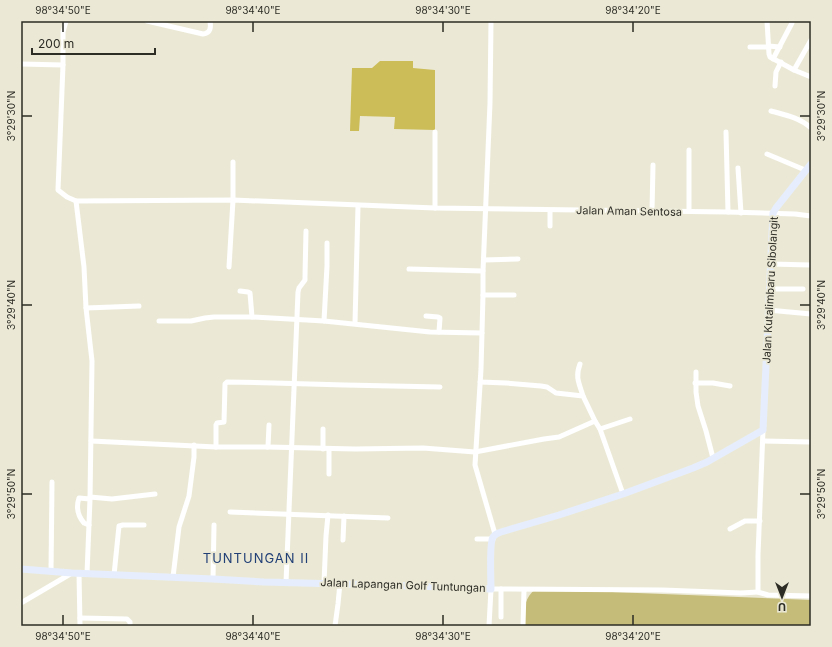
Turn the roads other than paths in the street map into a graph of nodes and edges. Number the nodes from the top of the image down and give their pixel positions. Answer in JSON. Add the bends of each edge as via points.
{"nodes":[{"id":1,"x":66,"y":21,"type":"edge"},
{"id":2,"x":147,"y":21,"type":"edge"},
{"id":3,"x":210,"y":21,"type":"edge"},
{"id":4,"x":491,"y":21,"type":"edge"},
{"id":5,"x":767,"y":21,"type":"edge"},
{"id":6,"x":792,"y":23,"type":"dead end"},
{"id":7,"x":811,"y":40,"type":"edge"},
{"id":8,"x":750,"y":47,"type":"dead end"},
{"id":9,"x":768,"y":47,"type":"junction"},
{"id":10,"x":780,"y":47,"type":"junction"},
{"id":11,"x":773,"y":59,"type":"junction"},
{"id":12,"x":780,"y":62,"type":"junction"},
{"id":13,"x":21,"y":64,"type":"edge"},
{"id":14,"x":63,"y":65,"type":"junction"},
{"id":15,"x":794,"y":70,"type":"junction"},
{"id":16,"x":811,"y":77,"type":"edge"},
{"id":17,"x":775,"y":86,"type":"dead end"},
{"id":18,"x":771,"y":111,"type":"dead end"},
{"id":19,"x":811,"y":128,"type":"edge"},
{"id":20,"x":435,"y":132,"type":"dead end"},
{"id":21,"x":726,"y":132,"type":"dead end"},
{"id":22,"x":689,"y":150,"type":"dead end"},
{"id":23,"x":767,"y":154,"type":"dead end"},
{"id":24,"x":233,"y":162,"type":"dead end"},
{"id":25,"x":811,"y":164,"type":"edge"},
{"id":26,"x":653,"y":165,"type":"dead end"},
{"id":27,"x":738,"y":168,"type":"dead end"},
{"id":28,"x":805,"y":170,"type":"junction"},
{"id":29,"x":233,"y":200,"type":"junction"},
{"id":30,"x":76,"y":202,"type":"junction"},
{"id":31,"x":358,"y":206,"type":"junction"},
{"id":32,"x":435,"y":208,"type":"junction"},
{"id":33,"x":486,"y":209,"type":"junction"},
{"id":34,"x":550,"y":210,"type":"junction"},
{"id":35,"x":652,"y":211,"type":"junction"},
{"id":36,"x":689,"y":212,"type":"junction"},
{"id":37,"x":728,"y":212,"type":"junction"},
{"id":38,"x":741,"y":213,"type":"junction"},
{"id":39,"x":772,"y":214,"type":"junction"},
{"id":40,"x":811,"y":216,"type":"edge"},
{"id":41,"x":550,"y":226,"type":"dead end"},
{"id":42,"x":306,"y":230,"type":"dead end"},
{"id":43,"x":327,"y":243,"type":"dead end"},
{"id":44,"x":518,"y":259,"type":"dead end"},
{"id":45,"x":484,"y":260,"type":"junction"},
{"id":46,"x":770,"y":264,"type":"junction"},
{"id":47,"x":811,"y":265,"type":"edge"},
{"id":48,"x":229,"y":267,"type":"dead end"},
{"id":49,"x":409,"y":269,"type":"dead end"},
{"id":50,"x":483,"y":271,"type":"junction"},
{"id":51,"x":769,"y":289,"type":"junction"},
{"id":52,"x":803,"y":289,"type":"dead end"},
{"id":53,"x":240,"y":291,"type":"dead end"},
{"id":54,"x":483,"y":295,"type":"junction"},
{"id":55,"x":514,"y":295,"type":"dead end"},
{"id":56,"x":139,"y":306,"type":"dead end"},
{"id":57,"x":86,"y":308,"type":"junction"},
{"id":58,"x":768,"y":310,"type":"junction"},
{"id":59,"x":811,"y":314,"type":"edge"},
{"id":60,"x":426,"y":316,"type":"dead end"},
{"id":61,"x":252,"y":318,"type":"junction"},
{"id":62,"x":296,"y":320,"type":"junction"},
{"id":63,"x":324,"y":320,"type":"junction"},
{"id":64,"x":159,"y":321,"type":"dead end"},
{"id":65,"x":355,"y":323,"type":"junction"},
{"id":66,"x":440,"y":332,"type":"junction"},
{"id":67,"x":482,"y":333,"type":"junction"},
{"id":68,"x":580,"y":364,"type":"dead end"},
{"id":69,"x":696,"y":372,"type":"dead end"},
{"id":70,"x":480,"y":382,"type":"junction"},
{"id":71,"x":696,"y":383,"type":"junction"},
{"id":72,"x":294,"y":384,"type":"junction"},
{"id":73,"x":730,"y":386,"type":"dead end"},
{"id":74,"x":440,"y":387,"type":"dead end"},
{"id":75,"x":583,"y":396,"type":"junction"},
{"id":76,"x":630,"y":418,"type":"dead end"},
{"id":77,"x":595,"y":421,"type":"junction"},
{"id":78,"x":269,"y":425,"type":"dead end"},
{"id":79,"x":323,"y":429,"type":"dead end"},
{"id":80,"x":600,"y":429,"type":"junction"},
{"id":81,"x":763,"y":430,"type":"junction"},
{"id":82,"x":90,"y":441,"type":"junction"},
{"id":83,"x":763,"y":441,"type":"junction"},
{"id":84,"x":811,"y":442,"type":"edge"},
{"id":85,"x":194,"y":445,"type":"junction"},
{"id":86,"x":216,"y":447,"type":"junction"},
{"id":87,"x":268,"y":447,"type":"junction"},
{"id":88,"x":292,"y":447,"type":"junction"},
{"id":89,"x":326,"y":448,"type":"junction"},
{"id":90,"x":476,"y":452,"type":"junction"},
{"id":91,"x":713,"y":458,"type":"junction"},
{"id":92,"x":329,"y":474,"type":"dead end"},
{"id":93,"x":52,"y":482,"type":"dead end"},
{"id":94,"x":155,"y":494,"type":"dead end"},
{"id":95,"x":624,"y":494,"type":"junction"},
{"id":96,"x":90,"y":498,"type":"junction"},
{"id":97,"x":230,"y":512,"type":"dead end"},
{"id":98,"x":288,"y":514,"type":"junction"},
{"id":99,"x":328,"y":515,"type":"junction"},
{"id":100,"x":344,"y":516,"type":"junction"},
{"id":101,"x":388,"y":518,"type":"dead end"},
{"id":102,"x":760,"y":521,"type":"junction"},
{"id":103,"x":89,"y":525,"type":"junction"},
{"id":104,"x":144,"y":525,"type":"dead end"},
{"id":105,"x":214,"y":525,"type":"dead end"},
{"id":106,"x":730,"y":529,"type":"dead end"},
{"id":107,"x":494,"y":536,"type":"junction"},
{"id":108,"x":477,"y":539,"type":"dead end"},
{"id":109,"x":343,"y":540,"type":"dead end"},
{"id":110,"x":21,"y":569,"type":"edge"},
{"id":111,"x":51,"y":572,"type":"junction"},
{"id":112,"x":75,"y":573,"type":"junction"},
{"id":113,"x":87,"y":574,"type":"junction"},
{"id":114,"x":114,"y":575,"type":"junction"},
{"id":115,"x":173,"y":577,"type":"junction"},
{"id":116,"x":213,"y":578,"type":"junction"},
{"id":117,"x":286,"y":582,"type":"junction"},
{"id":118,"x":324,"y":583,"type":"junction"},
{"id":119,"x":340,"y":583,"type":"junction"},
{"id":120,"x":491,"y":589,"type":"junction"},
{"id":121,"x":501,"y":589,"type":"junction"},
{"id":122,"x":524,"y":590,"type":"junction"},
{"id":123,"x":758,"y":592,"type":"junction"},
{"id":124,"x":811,"y":596,"type":"edge"},
{"id":125,"x":21,"y":603,"type":"edge"},
{"id":126,"x":501,"y":617,"type":"dead end"},
{"id":127,"x":80,"y":618,"type":"junction"},
{"id":128,"x":80,"y":626,"type":"edge"},
{"id":129,"x":130,"y":626,"type":"edge"},
{"id":130,"x":335,"y":626,"type":"edge"},
{"id":131,"x":489,"y":626,"type":"edge"},
{"id":132,"x":523,"y":626,"type":"edge"}],
"edges":[{"from":1,"to":14,"type":"street","via":[[63,32]]},
{"from":2,"to":3,"type":"street","via":[[203,34],[208,33],[211,28]]},
{"from":4,"to":33,"type":"street"},
{"from":5,"to":9,"type":"street"},
{"from":6,"to":10,"type":"street"},
{"from":7,"to":15,"type":"street"},
{"from":8,"to":9,"type":"street"},
{"from":9,"to":10,"type":"street"},
{"from":9,"to":11,"type":"street"},
{"from":10,"to":11,"type":"street"},
{"from":11,"to":12,"type":"street"},
{"from":12,"to":15,"type":"street"},
{"from":12,"to":17,"type":"street"},
{"from":13,"to":14,"type":"street"},
{"from":14,"to":30,"type":"street","via":[[58,190]]},
{"from":15,"to":16,"type":"street"},
{"from":18,"to":19,"type":"street","via":[[788,115]]},
{"from":20,"to":32,"type":"street"},
{"from":21,"to":37,"type":"street"},
{"from":22,"to":36,"type":"street"},
{"from":23,"to":28,"type":"street"},
{"from":24,"to":29,"type":"street"},
{"from":25,"to":28,"type":"street","name":"Jalan Kutalimbaru Sibolangit"},
{"from":26,"to":35,"type":"street"},
{"from":27,"to":38,"type":"street"},
{"from":28,"to":39,"type":"street","name":"Jalan Kutalimbaru Sibolangit"},
{"from":29,"to":30,"type":"street","name":"Jalan Aman Sentosa"},
{"from":29,"to":31,"type":"street","name":"Jalan Aman Sentosa"},
{"from":29,"to":48,"type":"street"},
{"from":30,"to":57,"type":"street"},
{"from":31,"to":32,"type":"street","name":"Jalan Aman Sentosa"},
{"from":31,"to":65,"type":"street"},
{"from":32,"to":33,"type":"street","name":"Jalan Aman Sentosa"},
{"from":33,"to":34,"type":"street","name":"Jalan Aman Sentosa"},
{"from":33,"to":45,"type":"street"},
{"from":34,"to":35,"type":"street","name":"Jalan Aman Sentosa"},
{"from":34,"to":41,"type":"street"},
{"from":35,"to":36,"type":"street","name":"Jalan Aman Sentosa"},
{"from":36,"to":37,"type":"street","name":"Jalan Aman Sentosa"},
{"from":37,"to":38,"type":"street","name":"Jalan Aman Sentosa"},
{"from":38,"to":39,"type":"street","name":"Jalan Aman Sentosa"},
{"from":39,"to":40,"type":"street","name":"Jalan Aman Sentosa"},
{"from":39,"to":46,"type":"street","name":"Jalan Kutalimbaru Sibolangit"},
{"from":42,"to":62,"type":"street","via":[[305,280],[298,292]]},
{"from":43,"to":63,"type":"street"},
{"from":44,"to":45,"type":"street"},
{"from":45,"to":50,"type":"street"},
{"from":46,"to":47,"type":"street"},
{"from":46,"to":51,"type":"street","name":"Jalan Kutalimbaru Sibolangit"},
{"from":49,"to":50,"type":"street"},
{"from":50,"to":54,"type":"street"},
{"from":51,"to":52,"type":"street"},
{"from":51,"to":58,"type":"street","name":"Jalan Kutalimbaru Sibolangit"},
{"from":53,"to":61,"type":"street","via":[[250,293]]},
{"from":54,"to":55,"type":"street"},
{"from":54,"to":67,"type":"street"},
{"from":56,"to":57,"type":"street"},
{"from":57,"to":82,"type":"street","via":[[92,361]]},
{"from":58,"to":59,"type":"street"},
{"from":58,"to":81,"type":"street","name":"Jalan Kutalimbaru Sibolangit"},
{"from":60,"to":66,"type":"street","via":[[440,318]]},
{"from":61,"to":62,"type":"street"},
{"from":61,"to":64,"type":"street","via":[[214,317],[191,321]]},
{"from":62,"to":63,"type":"street"},
{"from":62,"to":72,"type":"street"},
{"from":63,"to":65,"type":"street"},
{"from":65,"to":66,"type":"street"},
{"from":66,"to":67,"type":"street"},
{"from":67,"to":70,"type":"street"},
{"from":68,"to":75,"type":"street","via":[[577,374]]},
{"from":69,"to":71,"type":"street"},
{"from":70,"to":75,"type":"street","via":[[542,386],[556,393]]},
{"from":70,"to":90,"type":"street"},
{"from":71,"to":73,"type":"street"},
{"from":71,"to":91,"type":"street","via":[[698,406]]},
{"from":72,"to":74,"type":"street"},
{"from":72,"to":86,"type":"street","via":[[226,383],[224,422],[216,425]]},
{"from":72,"to":88,"type":"street"},
{"from":75,"to":77,"type":"street"},
{"from":76,"to":80,"type":"street"},
{"from":77,"to":80,"type":"street"},
{"from":77,"to":90,"type":"street","via":[[559,437]]},
{"from":78,"to":87,"type":"street"},
{"from":79,"to":89,"type":"street"},
{"from":80,"to":95,"type":"street"},
{"from":81,"to":83,"type":"street"},
{"from":81,"to":91,"type":"street"},
{"from":82,"to":85,"type":"street"},
{"from":82,"to":96,"type":"street"},
{"from":83,"to":84,"type":"street"},
{"from":83,"to":102,"type":"street"},
{"from":85,"to":86,"type":"street"},
{"from":85,"to":115,"type":"street","via":[[189,496],[179,527]]},
{"from":86,"to":87,"type":"street"},
{"from":87,"to":88,"type":"street"},
{"from":88,"to":89,"type":"street"},
{"from":88,"to":98,"type":"street"},
{"from":89,"to":90,"type":"street","via":[[423,448]]},
{"from":89,"to":92,"type":"street"},
{"from":90,"to":107,"type":"street","via":[[476,467]]},
{"from":91,"to":95,"type":"street"},
{"from":93,"to":111,"type":"street"},
{"from":94,"to":96,"type":"street","via":[[112,499]]},
{"from":95,"to":107,"type":"street"},
{"from":96,"to":103,"type":"street"},
{"from":96,"to":103,"type":"street","via":[[79,498],[78,501],[78,514],[84,523]]},
{"from":97,"to":98,"type":"street"},
{"from":98,"to":99,"type":"street"},
{"from":98,"to":117,"type":"street"},
{"from":99,"to":100,"type":"street"},
{"from":99,"to":118,"type":"street"},
{"from":100,"to":101,"type":"street"},
{"from":100,"to":109,"type":"street"},
{"from":102,"to":106,"type":"street","via":[[745,521]]},
{"from":102,"to":123,"type":"street"},
{"from":103,"to":113,"type":"street"},
{"from":104,"to":114,"type":"street","via":[[119,526]]},
{"from":105,"to":116,"type":"street"},
{"from":107,"to":108,"type":"street"},
{"from":107,"to":120,"type":"street","name":"Jalan Lapangan Golf Tuntungan","via":[[491,546]]},
{"from":110,"to":111,"type":"street","name":"Jalan Lapangan Golf Tuntungan"},
{"from":111,"to":112,"type":"street","name":"Jalan Lapangan Golf Tuntungan"},
{"from":112,"to":113,"type":"street","name":"Jalan Lapangan Golf Tuntungan"},
{"from":112,"to":125,"type":"street"},
{"from":112,"to":127,"type":"street"},
{"from":113,"to":114,"type":"street","name":"Jalan Lapangan Golf Tuntungan"},
{"from":114,"to":115,"type":"street","name":"Jalan Lapangan Golf Tuntungan"},
{"from":115,"to":116,"type":"street","name":"Jalan Lapangan Golf Tuntungan"},
{"from":116,"to":117,"type":"street","name":"Jalan Lapangan Golf Tuntungan"},
{"from":117,"to":118,"type":"street","name":"Jalan Lapangan Golf Tuntungan"},
{"from":118,"to":119,"type":"street","name":"Jalan Lapangan Golf Tuntungan"},
{"from":119,"to":120,"type":"street","name":"Jalan Lapangan Golf Tuntungan"},
{"from":119,"to":130,"type":"street"},
{"from":120,"to":121,"type":"street"},
{"from":120,"to":131,"type":"street"},
{"from":121,"to":122,"type":"street"},
{"from":121,"to":126,"type":"street"},
{"from":122,"to":123,"type":"street"},
{"from":122,"to":132,"type":"street"},
{"from":123,"to":124,"type":"street","via":[[768,595]]},
{"from":127,"to":128,"type":"street"},
{"from":127,"to":129,"type":"street","via":[[127,619]]}]}
